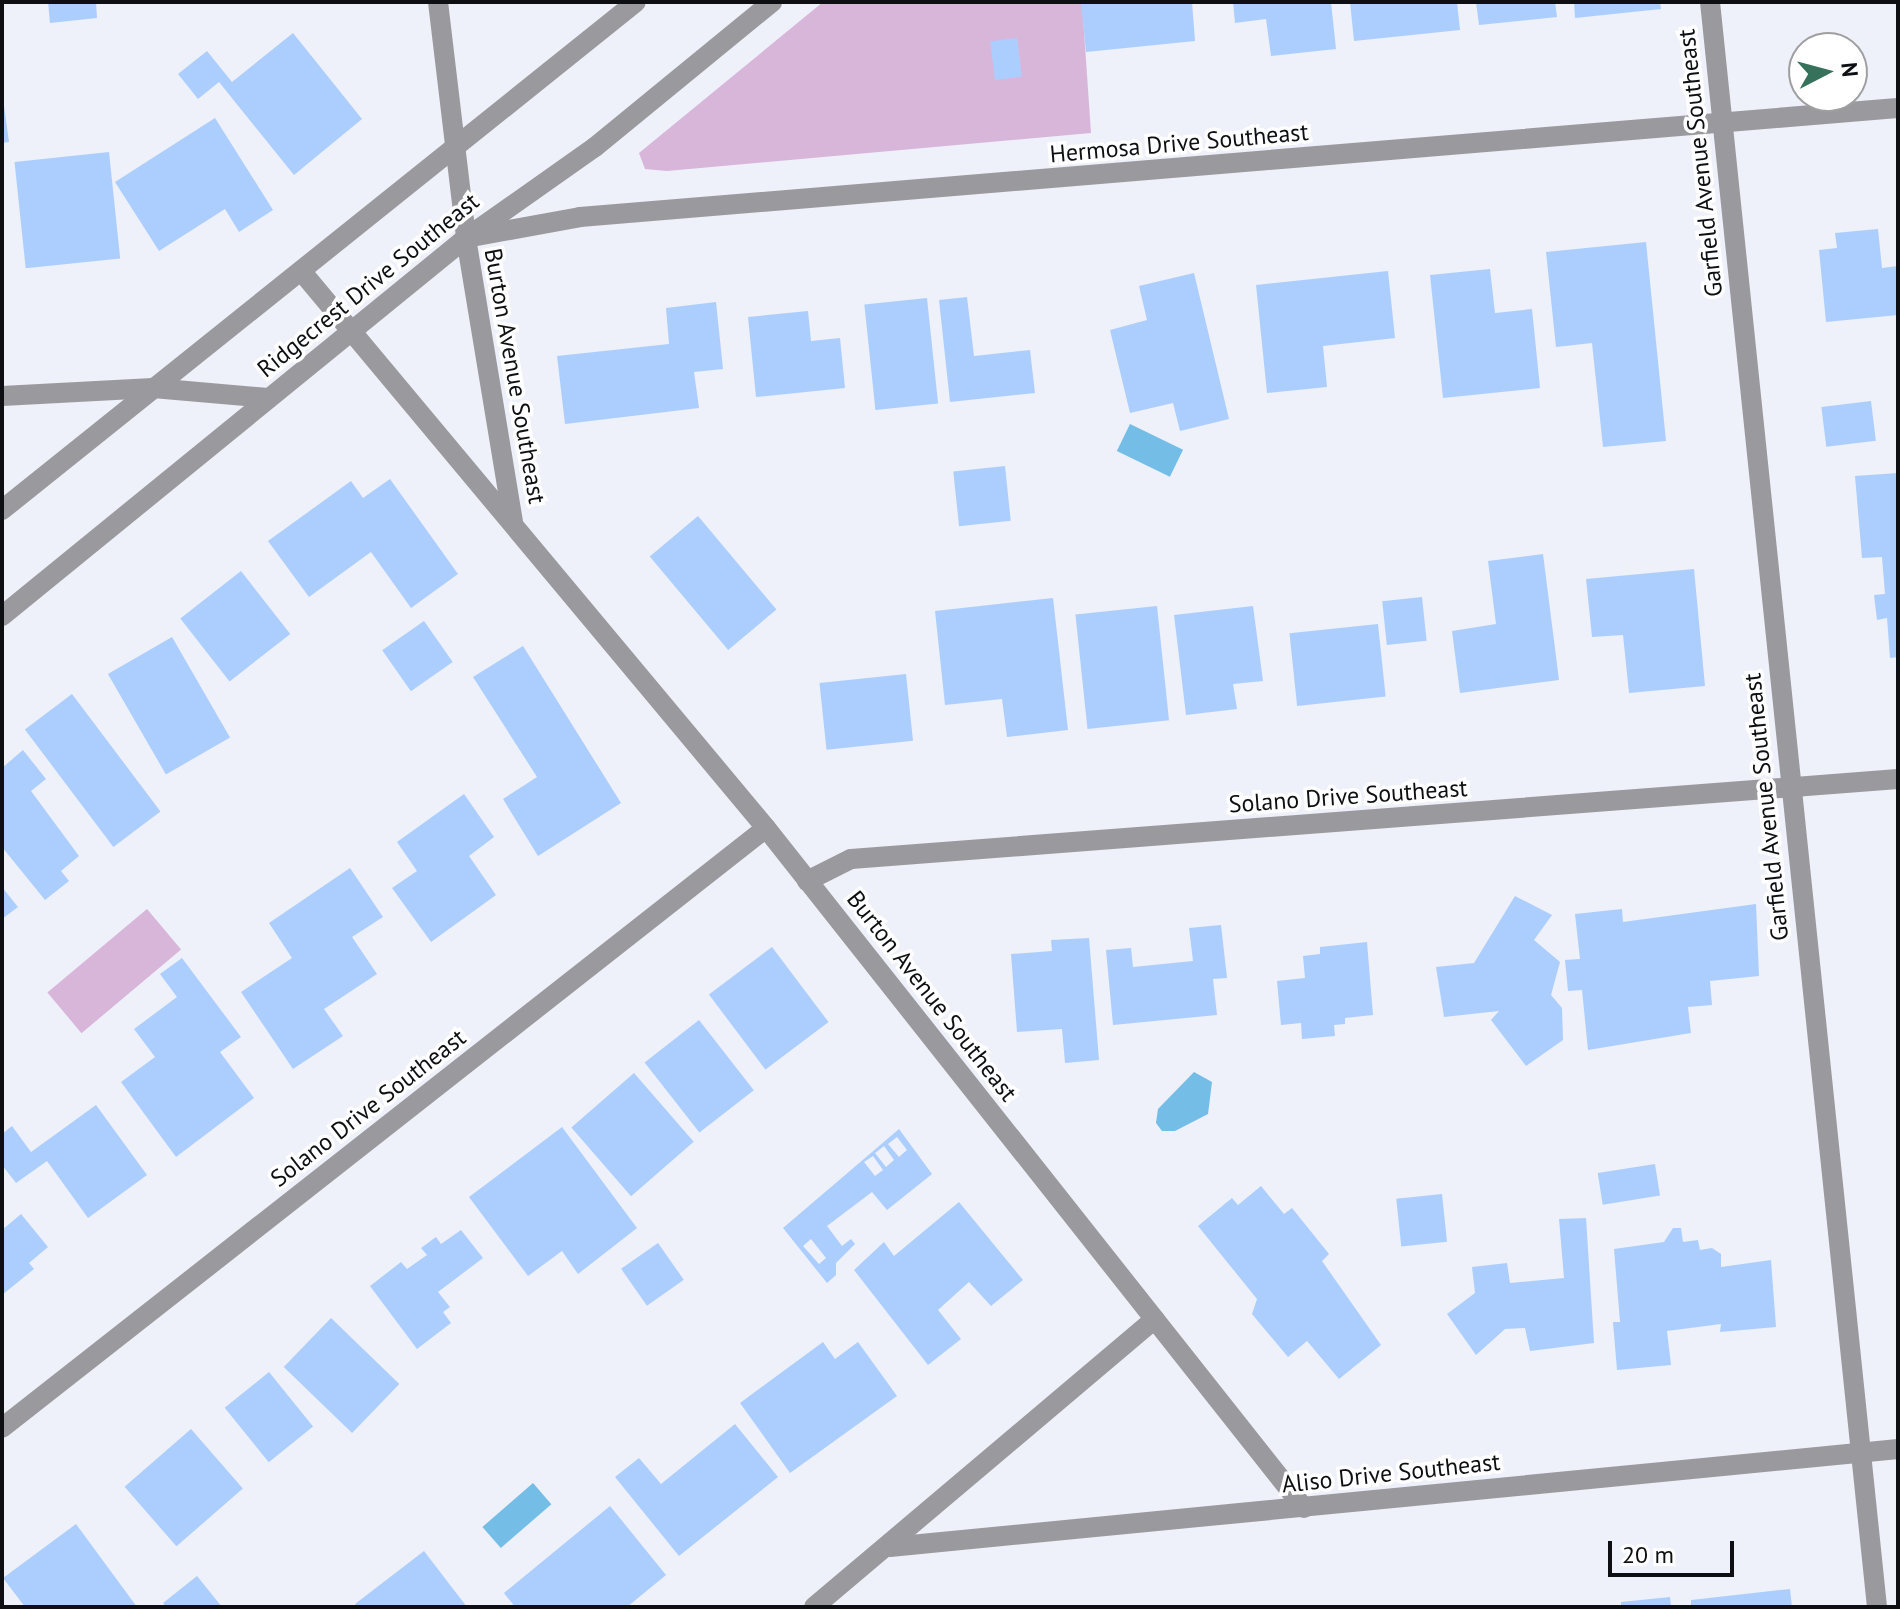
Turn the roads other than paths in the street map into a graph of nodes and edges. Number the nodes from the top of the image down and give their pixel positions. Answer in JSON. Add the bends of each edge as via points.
{"nodes":[{"id":1,"x":438,"y":2,"type":"edge"},
{"id":2,"x":636,"y":2,"type":"edge"},
{"id":3,"x":772,"y":2,"type":"edge"},
{"id":4,"x":1710,"y":2,"type":"edge"},
{"id":5,"x":1898,"y":108,"type":"edge"},
{"id":6,"x":1722,"y":126,"type":"junction"},
{"id":7,"x":453,"y":151,"type":"junction"},
{"id":8,"x":466,"y":238,"type":"junction"},
{"id":9,"x":302,"y":272,"type":"junction"},
{"id":10,"x":351,"y":331,"type":"junction"},
{"id":11,"x":153,"y":388,"type":"junction"},
{"id":12,"x":2,"y":396,"type":"edge"},
{"id":13,"x":268,"y":398,"type":"junction"},
{"id":14,"x":2,"y":510,"type":"edge"},
{"id":15,"x":513,"y":521,"type":"junction"},
{"id":16,"x":2,"y":616,"type":"edge"},
{"id":17,"x":1898,"y":779,"type":"edge"},
{"id":18,"x":1789,"y":790,"type":"junction"},
{"id":19,"x":766,"y":828,"type":"junction"},
{"id":20,"x":807,"y":881,"type":"junction"},
{"id":21,"x":1155,"y":1319,"type":"junction"},
{"id":22,"x":2,"y":1428,"type":"edge"},
{"id":23,"x":1898,"y":1449,"type":"edge"},
{"id":24,"x":1860,"y":1453,"type":"junction"},
{"id":25,"x":1304,"y":1508,"type":"junction"},
{"id":26,"x":890,"y":1547,"type":"junction"},
{"id":27,"x":814,"y":1607,"type":"edge"},
{"id":28,"x":1877,"y":1607,"type":"edge"}],
"edges":[{"from":1,"to":7,"type":"street","name":"Burton Avenue Southeast"},
{"from":2,"to":7,"type":"street"},
{"from":3,"to":8,"type":"street","name":"Ridgecrest Drive Southeast","via":[[595,147]]},
{"from":4,"to":6,"type":"street","name":"Garfield Avenue Southeast"},
{"from":5,"to":6,"type":"street","name":"Hermosa Drive Southeast"},
{"from":6,"to":8,"type":"street","name":"Hermosa Drive Southeast","via":[[580,217]]},
{"from":6,"to":18,"type":"street","name":"Garfield Avenue Southeast"},
{"from":7,"to":8,"type":"street","name":"Burton Avenue Southeast"},
{"from":7,"to":9,"type":"street"},
{"from":8,"to":10,"type":"street","name":"Ridgecrest Drive Southeast"},
{"from":8,"to":15,"type":"street","name":"Burton Avenue Southeast"},
{"from":9,"to":10,"type":"street","name":"Burton Avenue Southeast"},
{"from":9,"to":11,"type":"street"},
{"from":10,"to":13,"type":"street","name":"Ridgecrest Drive Southeast"},
{"from":10,"to":15,"type":"street","name":"Burton Avenue Southeast"},
{"from":11,"to":12,"type":"street"},
{"from":11,"to":13,"type":"street"},
{"from":11,"to":14,"type":"street"},
{"from":13,"to":16,"type":"street","name":"Ridgecrest Drive Southeast"},
{"from":15,"to":19,"type":"street","name":"Burton Avenue Southeast"},
{"from":17,"to":18,"type":"street","name":"Solano Drive Southeast"},
{"from":18,"to":20,"type":"street","name":"Solano Drive Southeast","via":[[851,859]]},
{"from":18,"to":24,"type":"street","name":"Garfield Avenue Southeast"},
{"from":19,"to":20,"type":"street","name":"Burton Avenue Southeast"},
{"from":19,"to":22,"type":"street","name":"Solano Drive Southeast"},
{"from":20,"to":21,"type":"street","name":"Burton Avenue Southeast"},
{"from":21,"to":25,"type":"street","name":"Burton Avenue Southeast"},
{"from":21,"to":26,"type":"street"},
{"from":23,"to":24,"type":"street","name":"Aliso Drive Southeast"},
{"from":24,"to":25,"type":"street","name":"Aliso Drive Southeast"},
{"from":24,"to":28,"type":"street","name":"Garfield Avenue Southeast"},
{"from":25,"to":26,"type":"street","name":"Aliso Drive Southeast"},
{"from":26,"to":27,"type":"street"}]}
